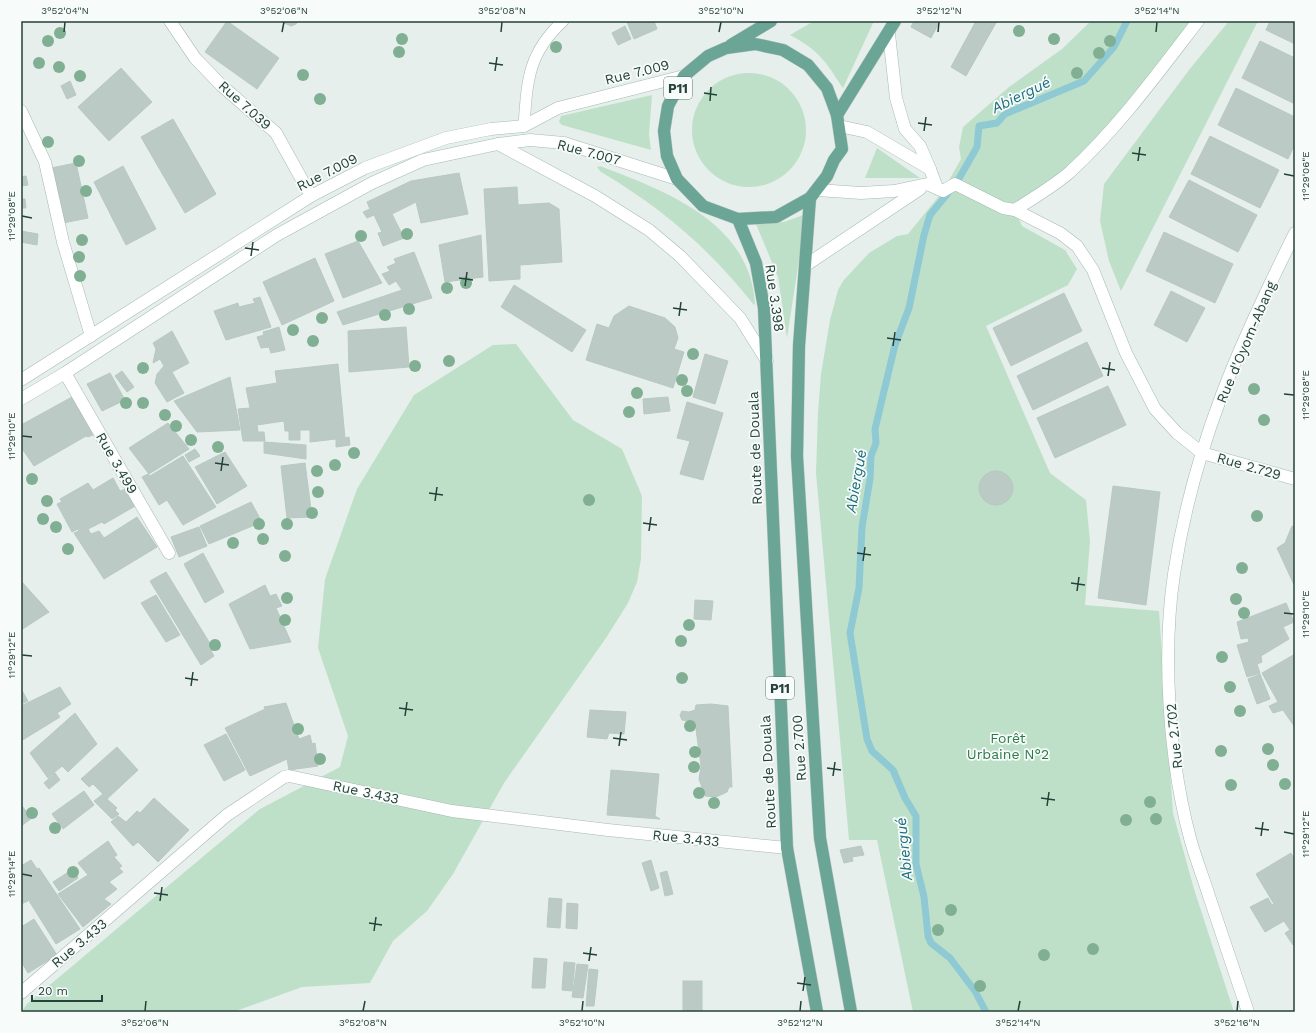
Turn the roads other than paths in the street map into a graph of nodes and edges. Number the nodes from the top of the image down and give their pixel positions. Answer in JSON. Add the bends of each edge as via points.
{"nodes":[{"id":1,"x":170,"y":21,"type":"edge"},
{"id":2,"x":564,"y":21,"type":"edge"},
{"id":3,"x":771,"y":21,"type":"edge"},
{"id":4,"x":895,"y":21,"type":"edge"},
{"id":5,"x":1198,"y":21,"type":"edge"},
{"id":6,"x":889,"y":34,"type":"junction"},
{"id":7,"x":726,"y":48,"type":"junction"},
{"id":8,"x":684,"y":76,"type":"junction"},
{"id":9,"x":21,"y":111,"type":"edge"},
{"id":10,"x":838,"y":120,"type":"junction"},
{"id":11,"x":524,"y":126,"type":"junction"},
{"id":12,"x":498,"y":144,"type":"junction"},
{"id":13,"x":930,"y":169,"type":"junction"},
{"id":14,"x":677,"y":179,"type":"junction"},
{"id":15,"x":932,"y":186,"type":"junction"},
{"id":16,"x":813,"y":194,"type":"junction"},
{"id":17,"x":311,"y":196,"type":"junction"},
{"id":18,"x":1009,"y":209,"type":"junction"},
{"id":19,"x":738,"y":219,"type":"junction"},
{"id":20,"x":1295,"y":233,"type":"edge"},
{"id":21,"x":806,"y":265,"type":"junction"},
{"id":22,"x":91,"y":336,"type":"junction"},
{"id":23,"x":767,"y":361,"type":"junction"},
{"id":24,"x":65,"y":373,"type":"junction"},
{"id":25,"x":21,"y":380,"type":"edge"},
{"id":26,"x":21,"y":399,"type":"edge"},
{"id":27,"x":1202,"y":453,"type":"junction"},
{"id":28,"x":1295,"y":480,"type":"edge"},
{"id":29,"x":169,"y":553,"type":"dead end"},
{"id":30,"x":787,"y":848,"type":"junction"},
{"id":31,"x":21,"y":994,"type":"edge"},
{"id":32,"x":817,"y":1012,"type":"edge"},
{"id":33,"x":851,"y":1012,"type":"edge"},
{"id":34,"x":1248,"y":1012,"type":"edge"}],
"edges":[{"from":1,"to":17,"type":"main road","name":"Rue 7.039","via":[[195,58],[221,85],[276,133]]},
{"from":2,"to":11,"type":"lane","via":[[551,32],[538,51],[531,69]]},
{"from":3,"to":7,"type":"main road","number":"P11"},
{"from":4,"to":6,"type":"main road"},
{"from":5,"to":18,"type":"main road","via":[[1093,150],[1068,173]]},
{"from":6,"to":10,"type":"main road"},
{"from":6,"to":13,"type":"main road","via":[[896,98],[905,129],[920,146]]},
{"from":7,"to":8,"type":"main road","number":"P11","via":[[708,56]]},
{"from":7,"to":10,"type":"main road","number":"P11","via":[[755,44],[783,50],[808,65],[827,88]]},
{"from":8,"to":11,"type":"main road","name":"Rue 7.009","via":[[558,108]]},
{"from":8,"to":14,"type":"main road","number":"P11","via":[[668,106],[664,131],[667,156]]},
{"from":9,"to":22,"type":"main road","via":[[45,162],[62,242]]},
{"from":10,"to":13,"type":"main road","via":[[867,132]]},
{"from":10,"to":16,"type":"main road","number":"P11","via":[[842,149],[827,176]]},
{"from":11,"to":17,"type":"main road","name":"Rue 7.009","via":[[491,129],[446,138],[365,168]]},
{"from":12,"to":14,"type":"main road","name":"Rue 7.007","via":[[530,140],[564,143]]},
{"from":12,"to":23,"type":"main road","via":[[595,196],[649,230],[680,256],[740,318]]},
{"from":12,"to":24,"type":"main road","via":[[423,160],[372,183],[277,235]]},
{"from":13,"to":15,"type":"main road"},
{"from":14,"to":19,"type":"main road","number":"P11","via":[[703,206]]},
{"from":15,"to":16,"type":"main road","via":[[894,191]]},
{"from":15,"to":18,"type":"main road","via":[[943,191],[955,184]]},
{"from":15,"to":21,"type":"main road"},
{"from":16,"to":19,"type":"main road","number":"P11","via":[[776,217]]},
{"from":16,"to":21,"type":"main road","number":"P11"},
{"from":17,"to":22,"type":"main road","name":"Rue 7.009"},
{"from":18,"to":27,"type":"main road","via":[[1060,232],[1077,246],[1093,270],[1126,353],[1155,409]]},
{"from":19,"to":23,"type":"main road","name":"Rue 3.398","number":"P11","via":[[756,263],[764,308]]},
{"from":20,"to":27,"type":"main road","name":"Rue d'Oyom-Abang","via":[[1244,340]]},
{"from":21,"to":33,"type":"main road","name":"Rue 2.700","number":"P11","via":[[799,346],[797,456],[820,838]]},
{"from":22,"to":25,"type":"main road","name":"Rue 7.009"},
{"from":23,"to":30,"type":"main road","name":"Route de Douala","number":"P11"},
{"from":24,"to":26,"type":"main road"},
{"from":24,"to":29,"type":"main road","name":"Rue 3.499"},
{"from":27,"to":28,"type":"main road","name":"Rue 2.729"},
{"from":27,"to":34,"type":"main road","name":"Rue 2.702","via":[[1174,575],[1169,693],[1179,781],[1190,838]]},
{"from":30,"to":31,"type":"main road","name":"Rue 3.433","via":[[452,811],[289,776],[227,815]]},
{"from":30,"to":32,"type":"main road","name":"Route de Douala","number":"P11"}]}
